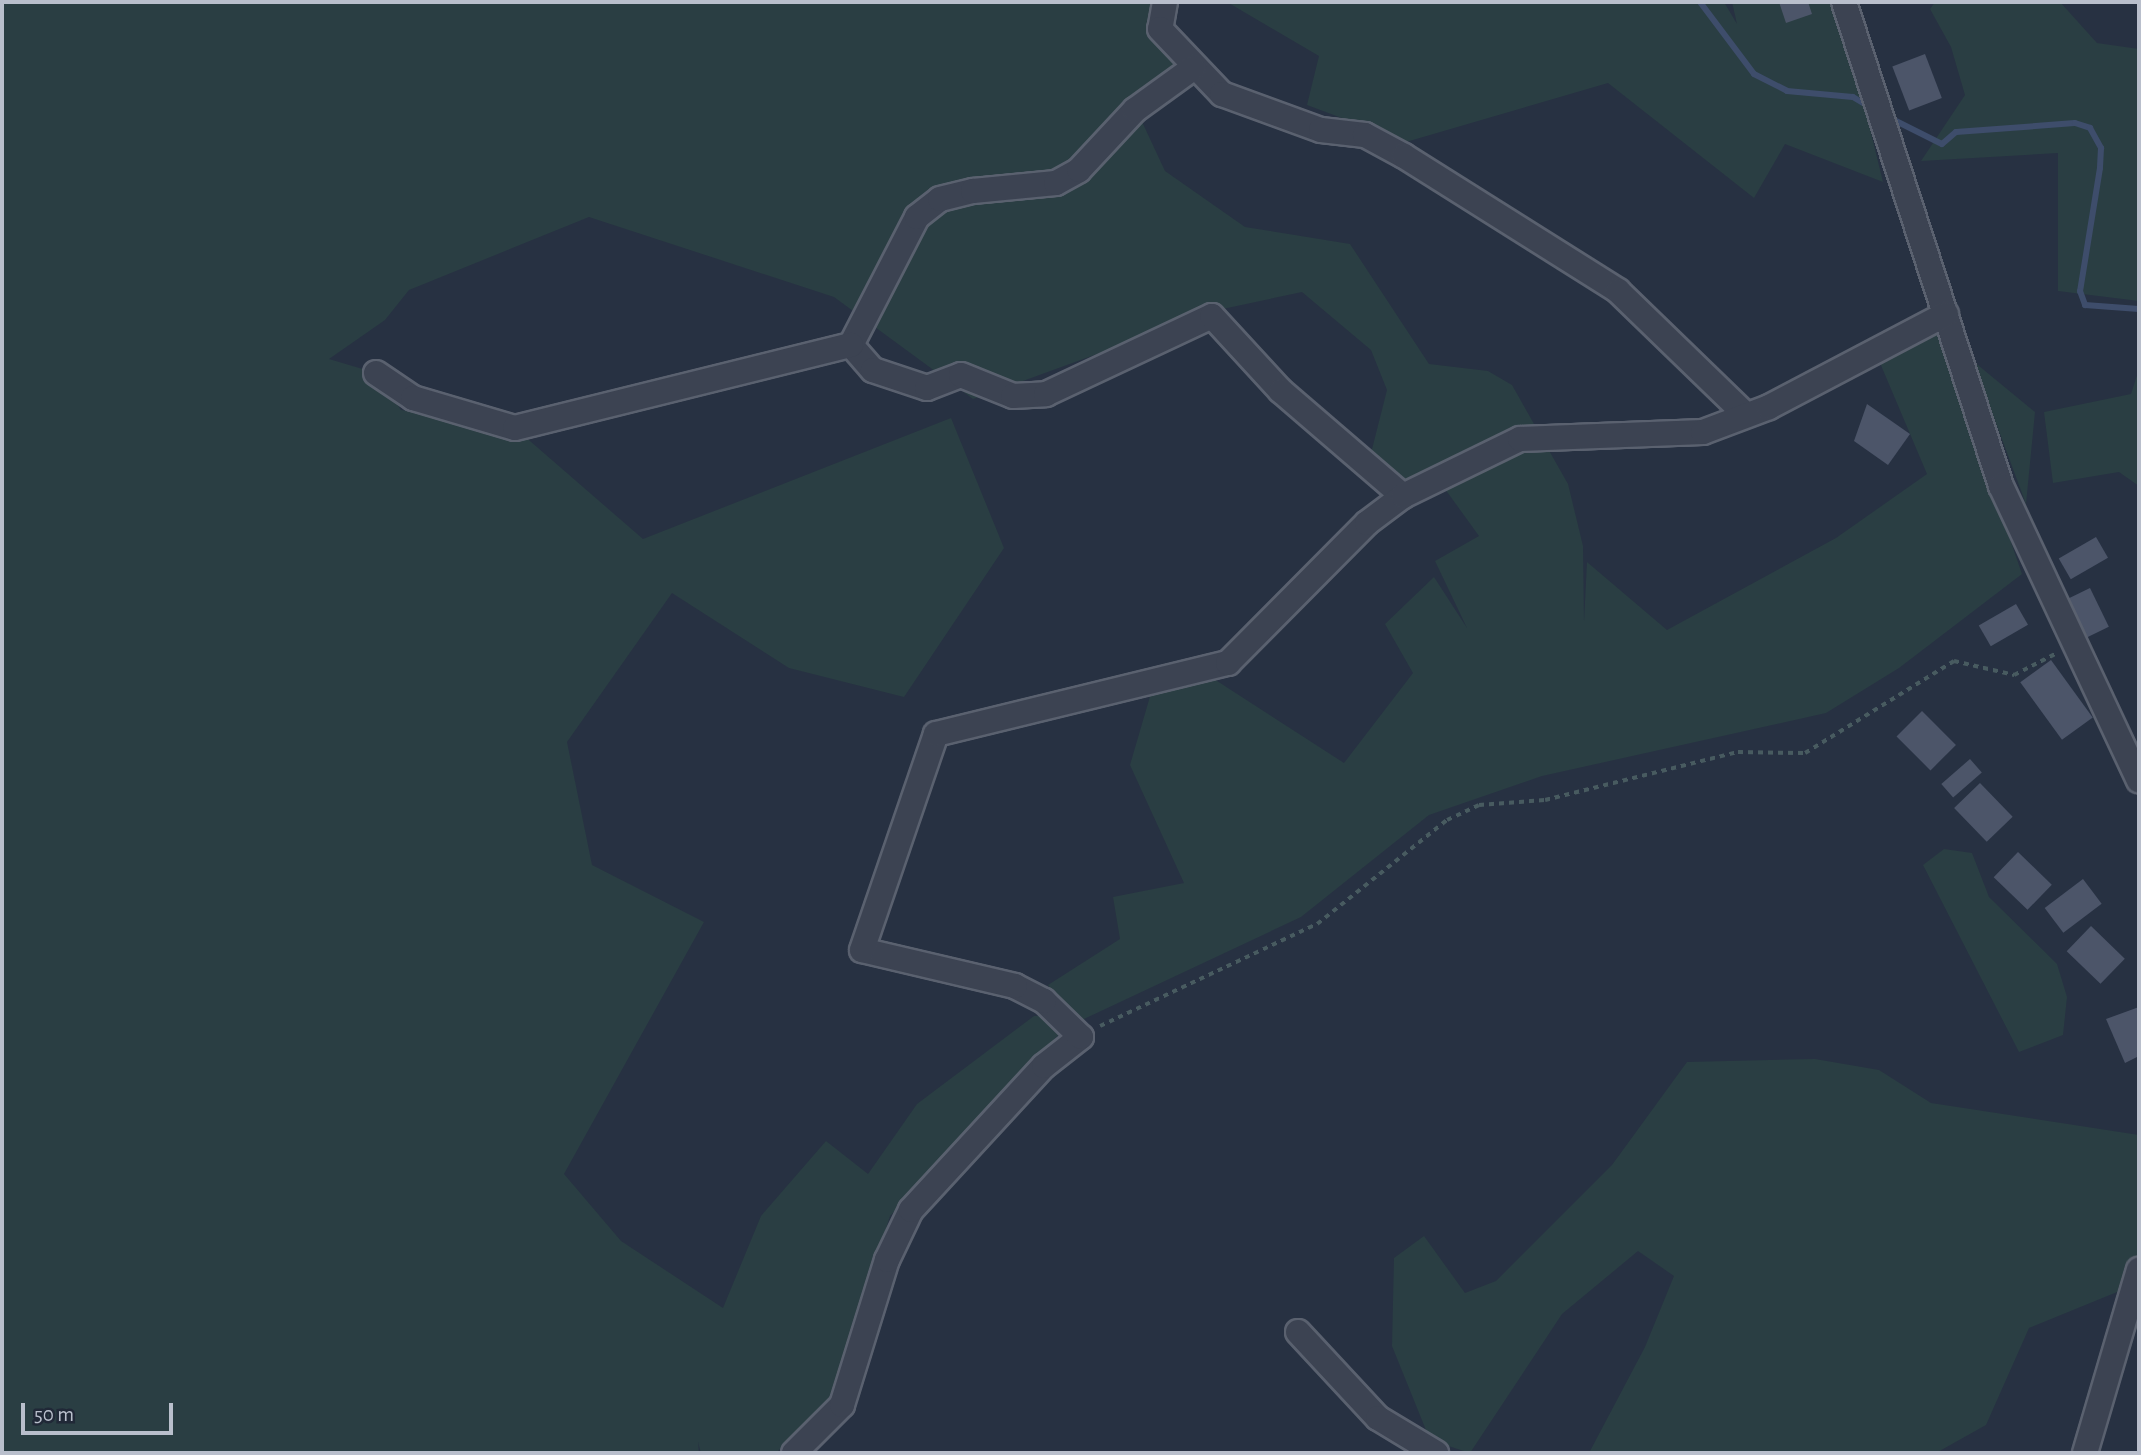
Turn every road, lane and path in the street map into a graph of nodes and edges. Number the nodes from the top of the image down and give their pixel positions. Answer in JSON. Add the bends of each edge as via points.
{"nodes":[{"id":1,"x":1165,"y":2,"type":"edge"},
{"id":2,"x":1844,"y":2,"type":"edge"},
{"id":3,"x":1193,"y":68,"type":"junction"},
{"id":4,"x":1946,"y":314,"type":"junction"},
{"id":5,"x":851,"y":345,"type":"junction"},
{"id":6,"x":376,"y":373,"type":"dead end"},
{"id":7,"x":1746,"y":415,"type":"junction"},
{"id":8,"x":1403,"y":496,"type":"junction"},
{"id":9,"x":2071,"y":645,"type":"junction"},
{"id":10,"x":2139,"y":780,"type":"edge"},
{"id":11,"x":1081,"y":1037,"type":"junction"},
{"id":12,"x":2139,"y":1270,"type":"edge"},
{"id":13,"x":1298,"y":1332,"type":"dead end"},
{"id":14,"x":794,"y":1453,"type":"edge"},
{"id":15,"x":1436,"y":1453,"type":"edge"},
{"id":16,"x":2085,"y":1453,"type":"edge"}],
"edges":[{"from":1,"to":3,"type":"street","via":[[1160,29]]},
{"from":2,"to":4,"type":"street"},
{"from":3,"to":5,"type":"street","via":[[1135,110],[1079,170],[1056,183],[940,199],[917,217]]},
{"from":3,"to":7,"type":"street","via":[[1222,94],[1321,130],[1365,135],[1404,156],[1618,291]]},
{"from":4,"to":7,"type":"street"},
{"from":4,"to":9,"type":"street","via":[[2001,486]]},
{"from":5,"to":6,"type":"street","via":[[515,428],[413,398]]},
{"from":5,"to":8,"type":"street","via":[[873,370],[927,388],[961,375],[1013,396],[1046,394],[1212,316],[1281,391]]},
{"from":7,"to":8,"type":"street","via":[[1703,432],[1520,439]]},
{"from":8,"to":11,"type":"street","via":[[1367,523],[1228,663],[936,734],[862,950],[1015,986],[1044,1001]]},
{"from":9,"to":10,"type":"street"},
{"from":9,"to":11,"type":"path","via":[[2014,675],[1954,661],[1805,752],[1738,751],[1545,800],[1479,805],[1418,841],[1317,924]]},
{"from":11,"to":14,"type":"street","via":[[1044,1066],[911,1210],[887,1260],[842,1405]]},
{"from":12,"to":16,"type":"street"},
{"from":13,"to":15,"type":"street","via":[[1378,1418]]}]}
